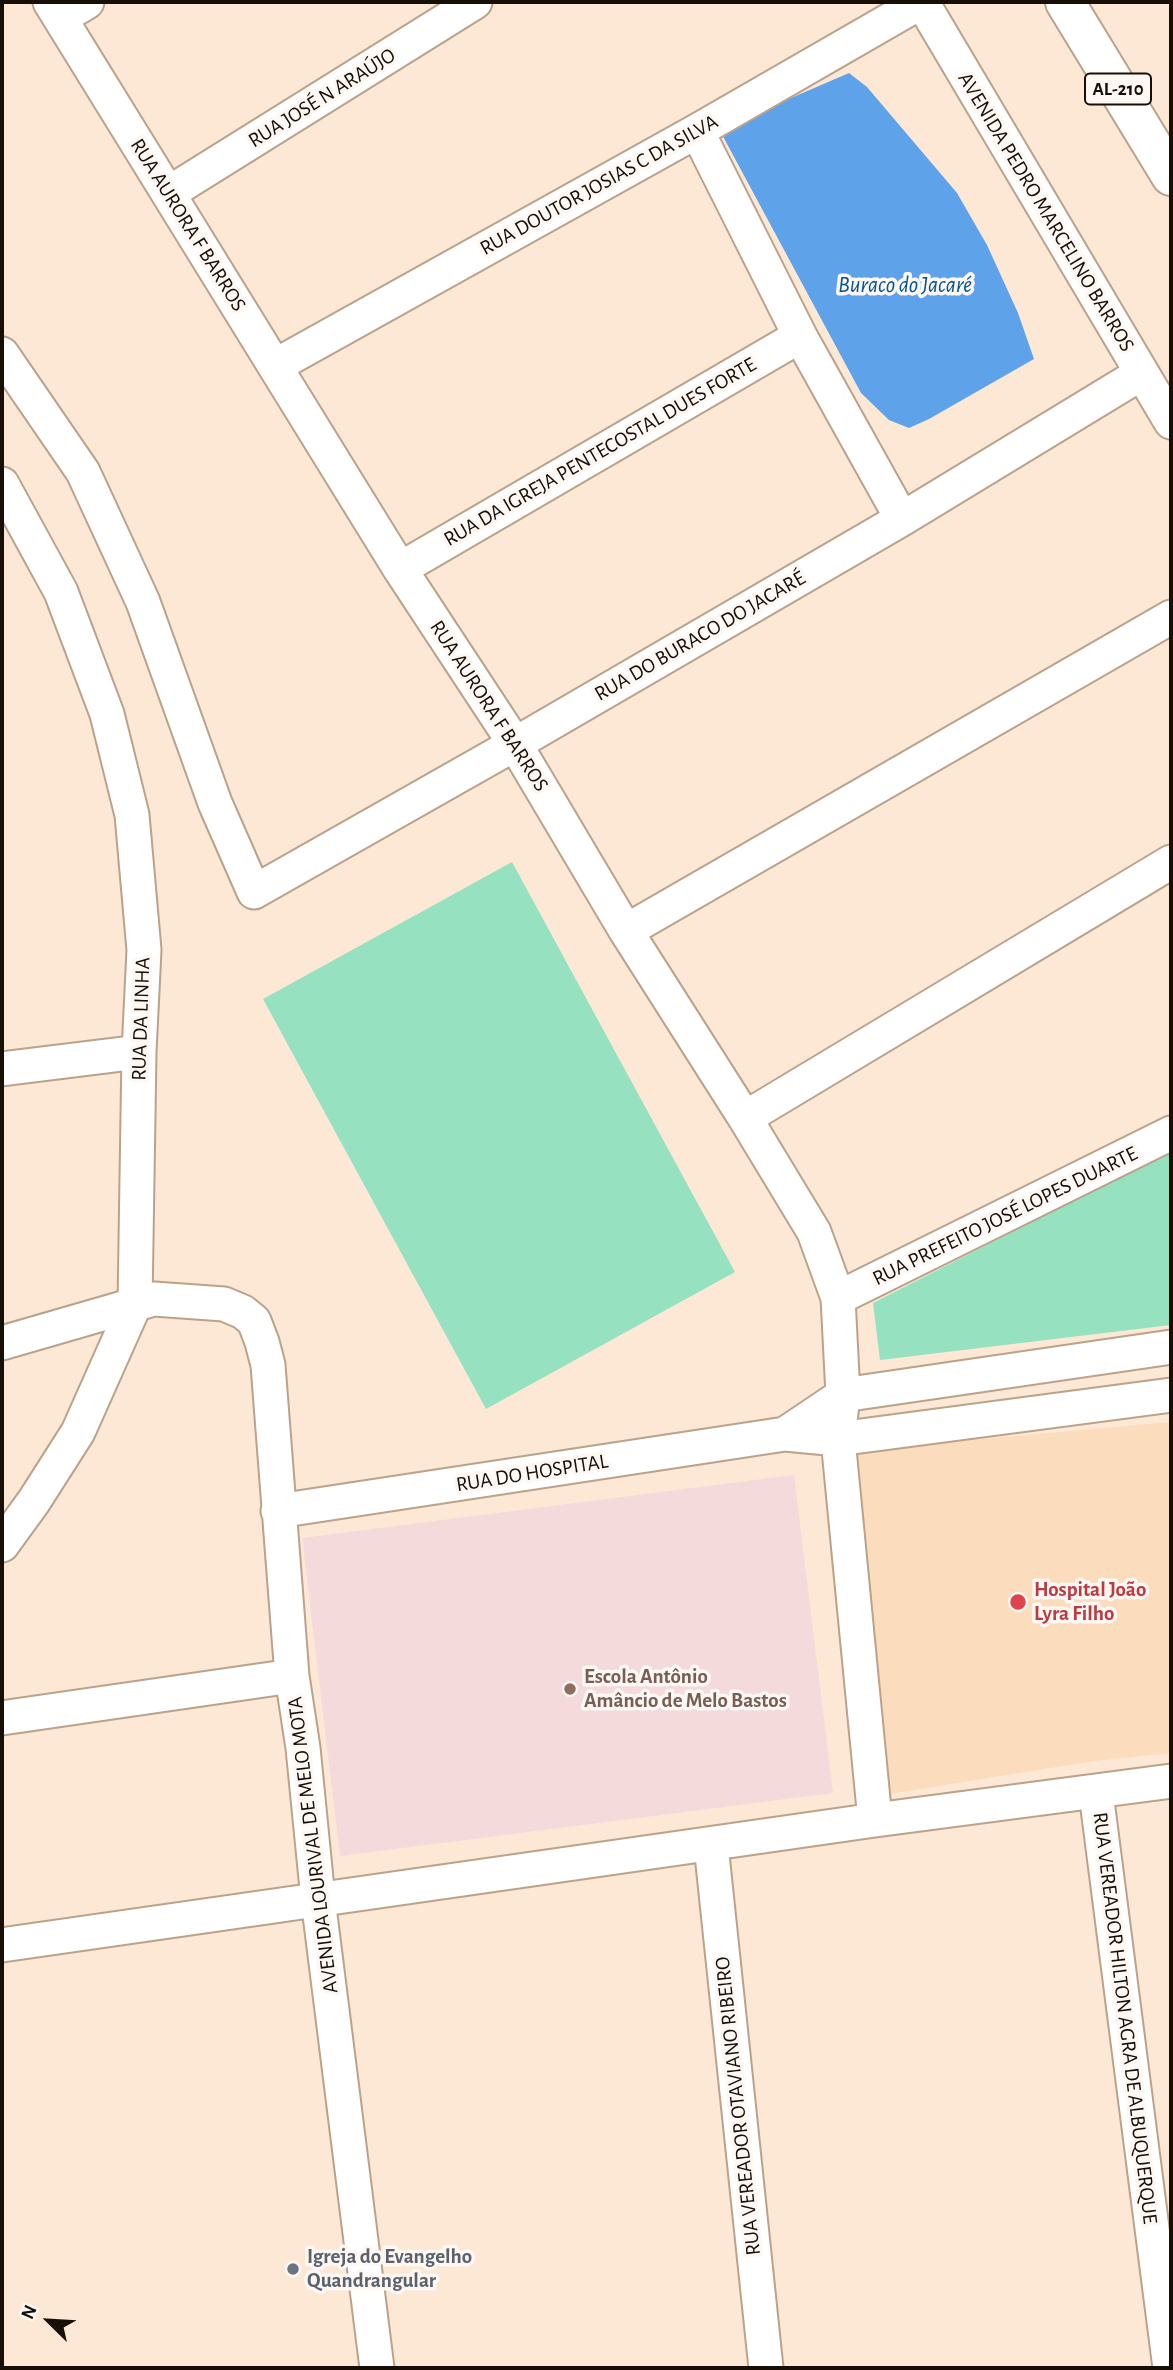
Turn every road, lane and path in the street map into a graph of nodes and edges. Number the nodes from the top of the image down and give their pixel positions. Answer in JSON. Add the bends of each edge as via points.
{"nodes":[{"id":1,"x":475,"y":2,"type":"edge"},
{"id":2,"x":921,"y":2,"type":"edge"},
{"id":3,"x":1065,"y":2,"type":"edge"},
{"id":4,"x":66,"y":7,"type":"edge"},
{"id":5,"x":697,"y":131,"type":"junction"},
{"id":6,"x":1171,"y":176,"type":"edge"},
{"id":7,"x":169,"y":193,"type":"junction"},
{"id":8,"x":800,"y":336,"type":"junction"},
{"id":9,"x":2,"y":354,"type":"edge"},
{"id":10,"x":275,"y":366,"type":"junction"},
{"id":11,"x":1142,"y":373,"type":"junction"},
{"id":12,"x":1171,"y":422,"type":"edge"},
{"id":13,"x":2,"y":484,"type":"edge"},
{"id":14,"x":902,"y":519,"type":"junction"},
{"id":15,"x":400,"y":569,"type":"junction"},
{"id":16,"x":1171,"y":617,"type":"edge"},
{"id":17,"x":515,"y":744,"type":"junction"},
{"id":18,"x":1171,"y":862,"type":"edge"},
{"id":19,"x":626,"y":931,"type":"junction"},
{"id":20,"x":139,"y":1052,"type":"junction"},
{"id":21,"x":2,"y":1069,"type":"edge"},
{"id":22,"x":745,"y":1118,"type":"junction"},
{"id":23,"x":1171,"y":1133,"type":"edge"},
{"id":24,"x":838,"y":1298,"type":"junction"},
{"id":25,"x":135,"y":1304,"type":"junction"},
{"id":26,"x":2,"y":1343,"type":"edge"},
{"id":27,"x":1171,"y":1348,"type":"edge"},
{"id":28,"x":844,"y":1395,"type":"junction"},
{"id":29,"x":1171,"y":1395,"type":"edge"},
{"id":30,"x":785,"y":1434,"type":"junction"},
{"id":31,"x":838,"y":1439,"type":"junction"},
{"id":32,"x":278,"y":1511,"type":"junction"},
{"id":33,"x":2,"y":1545,"type":"edge"},
{"id":34,"x":292,"y":1676,"type":"junction"},
{"id":35,"x":2,"y":1718,"type":"edge"},
{"id":36,"x":1171,"y":1781,"type":"edge"},
{"id":37,"x":1096,"y":1793,"type":"junction"},
{"id":38,"x":875,"y":1820,"type":"junction"},
{"id":39,"x":711,"y":1845,"type":"junction"},
{"id":40,"x":318,"y":1899,"type":"junction"},
{"id":41,"x":2,"y":1945,"type":"edge"},
{"id":42,"x":377,"y":2368,"type":"edge"},
{"id":43,"x":766,"y":2368,"type":"edge"},
{"id":44,"x":1170,"y":2368,"type":"edge"}],
"edges":[{"from":1,"to":7,"type":"street","name":"RUA JOSÉ N ARAÚJO"},
{"from":2,"to":5,"type":"street","name":"RUA DOUTOR JOSIAS C DA SILVA"},
{"from":2,"to":11,"type":"street","name":"AVENIDA PEDRO MARCELINO BARROS"},
{"from":3,"to":6,"type":"main road","number":"AL-210"},
{"from":4,"to":7,"type":"street","name":"RUA AURORA F BARROS"},
{"from":5,"to":8,"type":"street"},
{"from":5,"to":10,"type":"street","name":"RUA DOUTOR JOSIAS C DA SILVA"},
{"from":7,"to":10,"type":"street","name":"RUA AURORA F BARROS"},
{"from":8,"to":14,"type":"street"},
{"from":8,"to":15,"type":"street","name":"RUA DA IGREJA PENTECOSTAL DUES FORTE"},
{"from":9,"to":17,"type":"street","name":"RUA DO BURACO DO JACARÉ","via":[[83,472],[144,602],[215,803],[254,892]]},
{"from":10,"to":15,"type":"street","name":"RUA AURORA F BARROS"},
{"from":11,"to":12,"type":"street","name":"AVENIDA PEDRO MARCELINO BARROS"},
{"from":11,"to":14,"type":"street","name":"RUA DO BURACO DO JACARÉ"},
{"from":13,"to":20,"type":"street","name":"RUA DA LINHA","via":[[61,592],[107,715],[132,815],[144,950]]},
{"from":14,"to":17,"type":"street","name":"RUA DO BURACO DO JACARÉ"},
{"from":15,"to":17,"type":"street","name":"RUA AURORA F BARROS"},
{"from":16,"to":19,"type":"street"},
{"from":17,"to":19,"type":"street","name":"RUA AURORA F BARROS"},
{"from":18,"to":22,"type":"street"},
{"from":19,"to":22,"type":"street","name":"RUA AURORA F BARROS"},
{"from":20,"to":21,"type":"street"},
{"from":20,"to":25,"type":"street","name":"RUA DA LINHA"},
{"from":22,"to":24,"type":"street","name":"RUA AURORA F BARROS","via":[[814,1232]]},
{"from":23,"to":24,"type":"street","name":"RUA PREFEITO JOSÉ LOPES DUARTE"},
{"from":24,"to":28,"type":"street","name":"RUA AURORA F BARROS"},
{"from":25,"to":26,"type":"street"},
{"from":25,"to":32,"type":"street","name":"AVENIDA LOURIVAL DE MELO MOTA","via":[[154,1299],[224,1304],[254,1321],[268,1365]]},
{"from":25,"to":33,"type":"street","name":"RUA DA LINHA","via":[[78,1432]]},
{"from":27,"to":28,"type":"street","name":"RUA DO HOSPITAL"},
{"from":28,"to":30,"type":"street","name":"RUA DO HOSPITAL"},
{"from":28,"to":31,"type":"street","name":"RUA AURORA F BARROS"},
{"from":29,"to":31,"type":"street","name":"RUA DO HOSPITAL"},
{"from":30,"to":31,"type":"street","name":"RUA DO HOSPITAL"},
{"from":30,"to":32,"type":"street","name":"RUA DO HOSPITAL"},
{"from":31,"to":38,"type":"street","name":"RUA AURORA F BARROS"},
{"from":32,"to":34,"type":"street","name":"AVENIDA LOURIVAL DE MELO MOTA"},
{"from":34,"to":35,"type":"street"},
{"from":34,"to":40,"type":"street","name":"AVENIDA LOURIVAL DE MELO MOTA"},
{"from":36,"to":37,"type":"street"},
{"from":37,"to":38,"type":"street"},
{"from":37,"to":44,"type":"street","name":"RUA VEREADOR HILTON AGRA DE ALBUQUERQUE"},
{"from":38,"to":39,"type":"street"},
{"from":39,"to":40,"type":"street"},
{"from":39,"to":43,"type":"street","name":"RUA VEREADOR OTAVIANO RIBEIRO"},
{"from":40,"to":41,"type":"street"},
{"from":40,"to":42,"type":"street","name":"AVENIDA LOURIVAL DE MELO MOTA"}]}
